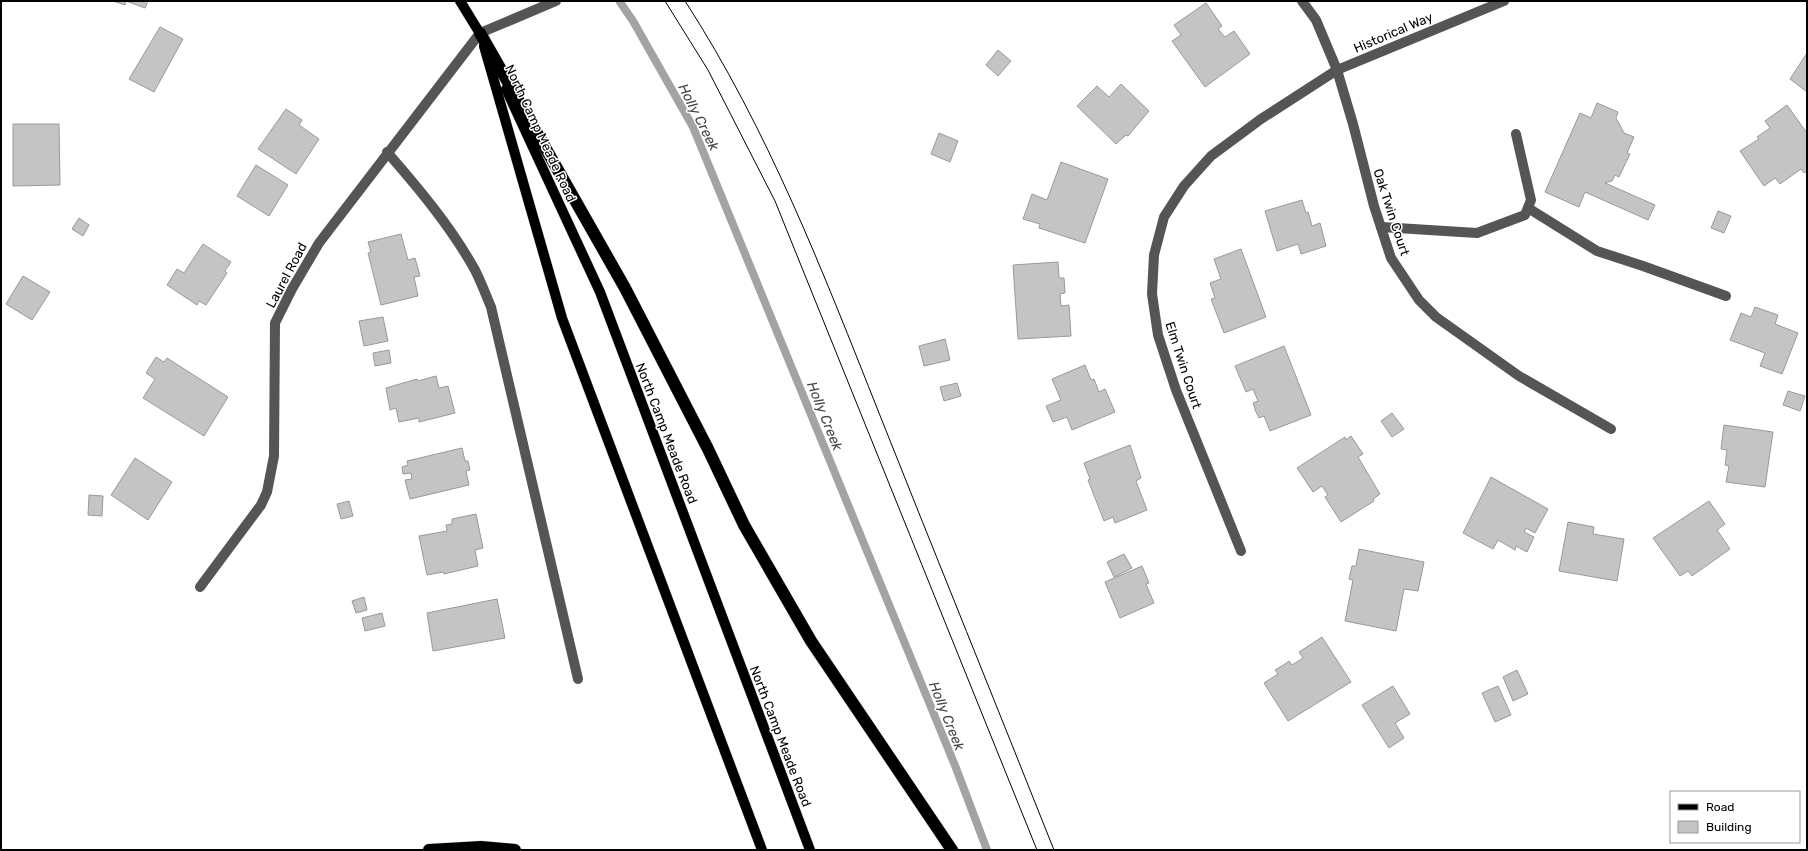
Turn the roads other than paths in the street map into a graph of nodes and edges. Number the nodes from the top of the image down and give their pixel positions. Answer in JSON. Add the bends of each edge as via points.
{"nodes":[{"id":1,"x":460,"y":1,"type":"edge"},
{"id":2,"x":556,"y":1,"type":"edge"},
{"id":3,"x":1302,"y":1,"type":"edge"},
{"id":4,"x":1504,"y":1,"type":"edge"},
{"id":5,"x":480,"y":33,"type":"junction"},
{"id":6,"x":1337,"y":70,"type":"junction"},
{"id":7,"x":1516,"y":134,"type":"dead end"},
{"id":8,"x":387,"y":152,"type":"junction"},
{"id":9,"x":1528,"y":208,"type":"junction"},
{"id":10,"x":1381,"y":227,"type":"junction"},
{"id":11,"x":1726,"y":296,"type":"dead end"},
{"id":12,"x":1611,"y":429,"type":"dead end"},
{"id":13,"x":1241,"y":551,"type":"dead end"},
{"id":14,"x":200,"y":587,"type":"dead end"},
{"id":15,"x":578,"y":679,"type":"dead end"},
{"id":16,"x":429,"y":850,"type":"edge"},
{"id":17,"x":515,"y":850,"type":"edge"},
{"id":18,"x":762,"y":850,"type":"edge"},
{"id":19,"x":810,"y":850,"type":"edge"},
{"id":20,"x":952,"y":850,"type":"edge"}],
"edges":[{"from":1,"to":5,"type":"main road","name":"North Camp Meade Road"},
{"from":2,"to":5,"type":"street"},
{"from":3,"to":6,"type":"street","name":"Oak Twin Court","via":[[1316,20]]},
{"from":4,"to":6,"type":"street","name":"Historical Way"},
{"from":5,"to":8,"type":"street","name":"Laurel Road"},
{"from":5,"to":18,"type":"main road","name":"North Camp Meade Road","via":[[562,318]]},
{"from":5,"to":19,"type":"main road","name":"North Camp Meade Road","via":[[600,292]]},
{"from":5,"to":20,"type":"highway","via":[[625,288],[744,525],[811,641]]},
{"from":6,"to":10,"type":"street","name":"Oak Twin Court"},
{"from":6,"to":13,"type":"street","name":"Elm Twin Court","via":[[1261,119],[1211,156],[1184,186],[1164,217],[1154,255],[1152,294],[1158,335],[1176,390]]},
{"from":7,"to":9,"type":"street","via":[[1531,200]]},
{"from":8,"to":14,"type":"street","name":"Laurel Road","via":[[319,243],[275,323],[274,456],[267,492],[261,505]]},
{"from":8,"to":15,"type":"street","via":[[428,200],[457,242],[476,272],[491,307]]},
{"from":9,"to":10,"type":"street","via":[[1525,216],[1477,233]]},
{"from":9,"to":11,"type":"street","via":[[1596,252]]},
{"from":10,"to":12,"type":"street","name":"Oak Twin Court","via":[[1391,258],[1419,300],[1436,317],[1519,376]]},
{"from":16,"to":17,"type":"highway","via":[[481,847]]}]}
